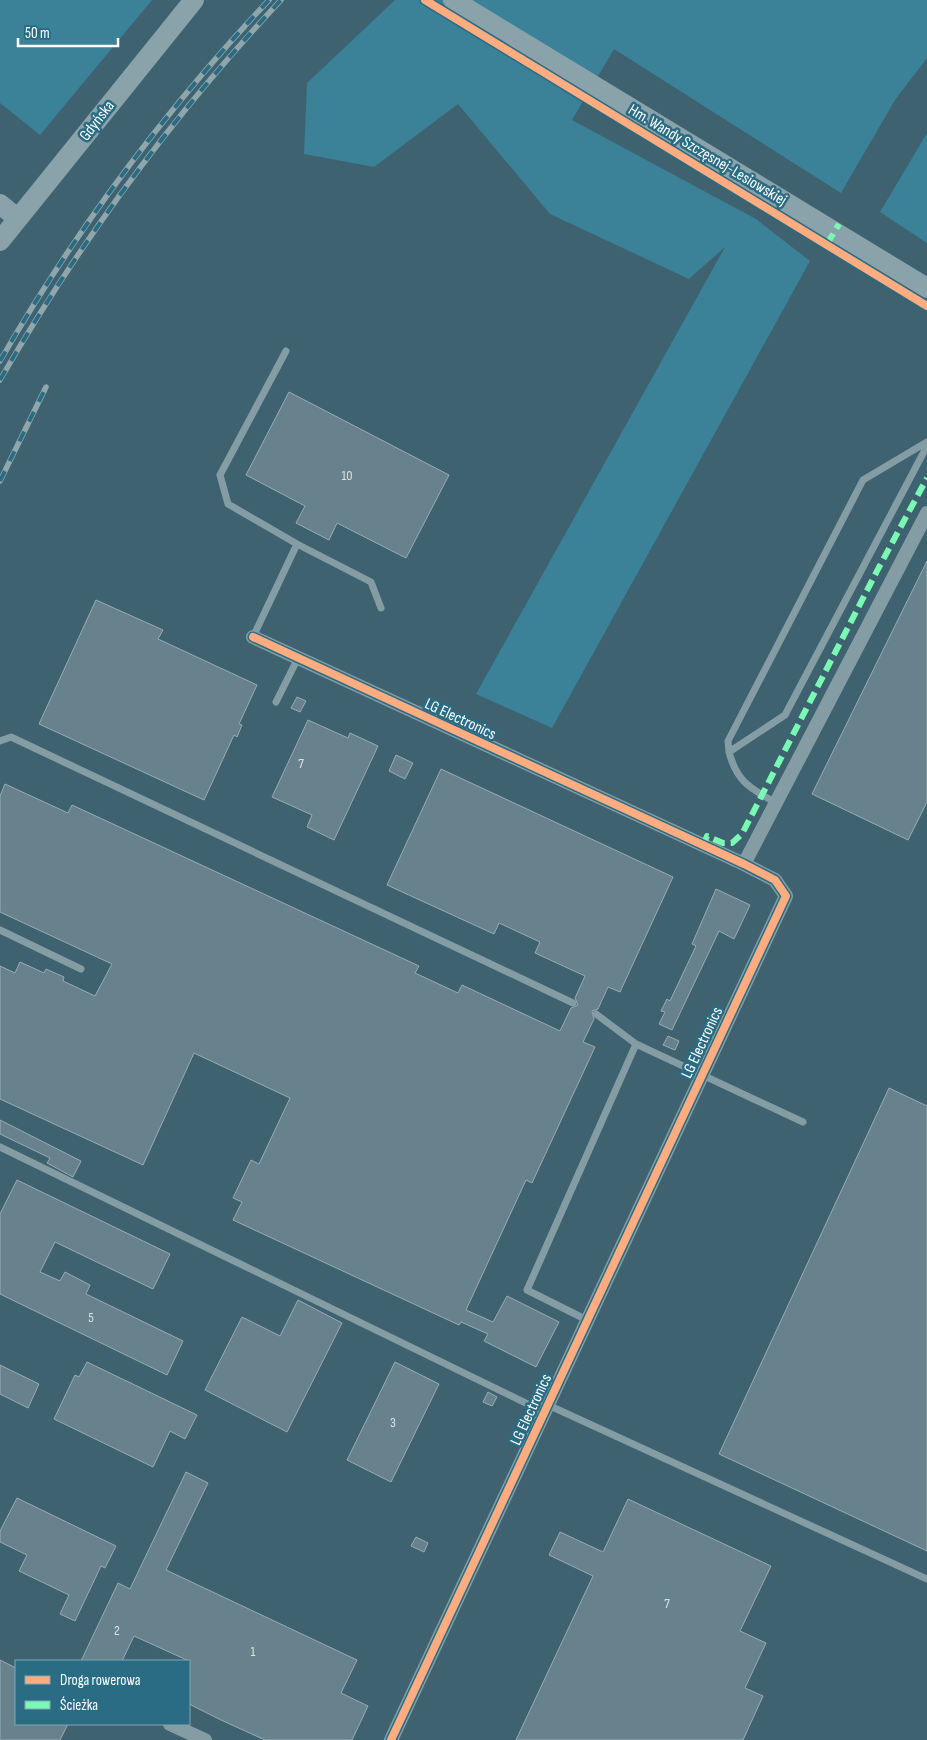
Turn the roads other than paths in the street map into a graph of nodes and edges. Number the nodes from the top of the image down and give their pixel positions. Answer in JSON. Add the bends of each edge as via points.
{"nodes":[{"id":1,"x":194,"y":0,"type":"edge"},
{"id":2,"x":452,"y":0,"type":"edge"},
{"id":3,"x":0,"y":204,"type":"edge"},
{"id":4,"x":17,"y":218,"type":"junction"},
{"id":5,"x":0,"y":241,"type":"edge"},
{"id":6,"x":927,"y":288,"type":"edge"},
{"id":7,"x":286,"y":351,"type":"dead end"},
{"id":8,"x":927,"y":442,"type":"edge"},
{"id":9,"x":927,"y":446,"type":"edge"},
{"id":10,"x":927,"y":512,"type":"edge"},
{"id":11,"x":297,"y":544,"type":"junction"},
{"id":12,"x":381,"y":608,"type":"dead end"},
{"id":13,"x":253,"y":637,"type":"joint"},
{"id":14,"x":298,"y":658,"type":"junction"},
{"id":15,"x":276,"y":702,"type":"dead end"},
{"id":16,"x":0,"y":741,"type":"edge"},
{"id":17,"x":729,"y":752,"type":"junction"},
{"id":18,"x":776,"y":803,"type":"junction"},
{"id":19,"x":744,"y":864,"type":"junction"},
{"id":20,"x":0,"y":930,"type":"edge"},
{"id":21,"x":81,"y":969,"type":"dead end"},
{"id":22,"x":573,"y":1003,"type":"dead end"},
{"id":23,"x":596,"y":1014,"type":"dead end"},
{"id":24,"x":636,"y":1044,"type":"junction"},
{"id":25,"x":701,"y":1076,"type":"junction"},
{"id":26,"x":803,"y":1122,"type":"dead end"},
{"id":27,"x":0,"y":1147,"type":"edge"},
{"id":28,"x":587,"y":1320,"type":"junction"},
{"id":29,"x":546,"y":1408,"type":"junction"},
{"id":30,"x":927,"y":1579,"type":"edge"},
{"id":31,"x":172,"y":1725,"type":"edge"},
{"id":32,"x":204,"y":1740,"type":"edge"},
{"id":33,"x":391,"y":1740,"type":"edge"}],
"edges":[{"from":1,"to":4,"type":"street","name":"Gdyńska"},
{"from":2,"to":6,"type":"street","name":"Hm. Wandy Szczęsnej-Lesiowskiej"},
{"from":3,"to":4,"type":"street"},
{"from":4,"to":5,"type":"street","name":"Gdyńska"},
{"from":7,"to":11,"type":"lane","via":[[220,475],[228,504]]},
{"from":8,"to":17,"type":"lane","via":[[863,480],[728,741]]},
{"from":9,"to":17,"type":"lane","via":[[785,715]]},
{"from":10,"to":18,"type":"street"},
{"from":11,"to":12,"type":"lane","via":[[371,582]]},
{"from":11,"to":13,"type":"lane"},
{"from":13,"to":14,"type":"street","name":"LG Electronics"},
{"from":14,"to":15,"type":"lane"},
{"from":14,"to":19,"type":"street","name":"LG Electronics"},
{"from":16,"to":22,"type":"lane","via":[[11,737]]},
{"from":17,"to":18,"type":"lane","via":[[734,771],[748,787]]},
{"from":18,"to":19,"type":"street"},
{"from":19,"to":25,"type":"street","name":"LG Electronics","via":[[775,880],[786,896]]},
{"from":20,"to":21,"type":"lane"},
{"from":23,"to":24,"type":"lane"},
{"from":24,"to":25,"type":"lane"},
{"from":24,"to":28,"type":"lane","via":[[527,1290]]},
{"from":25,"to":26,"type":"lane"},
{"from":25,"to":28,"type":"street","name":"LG Electronics"},
{"from":27,"to":29,"type":"lane"},
{"from":28,"to":29,"type":"street","name":"LG Electronics"},
{"from":29,"to":30,"type":"lane"},
{"from":29,"to":33,"type":"street","name":"LG Electronics"},
{"from":31,"to":32,"type":"street"}]}
